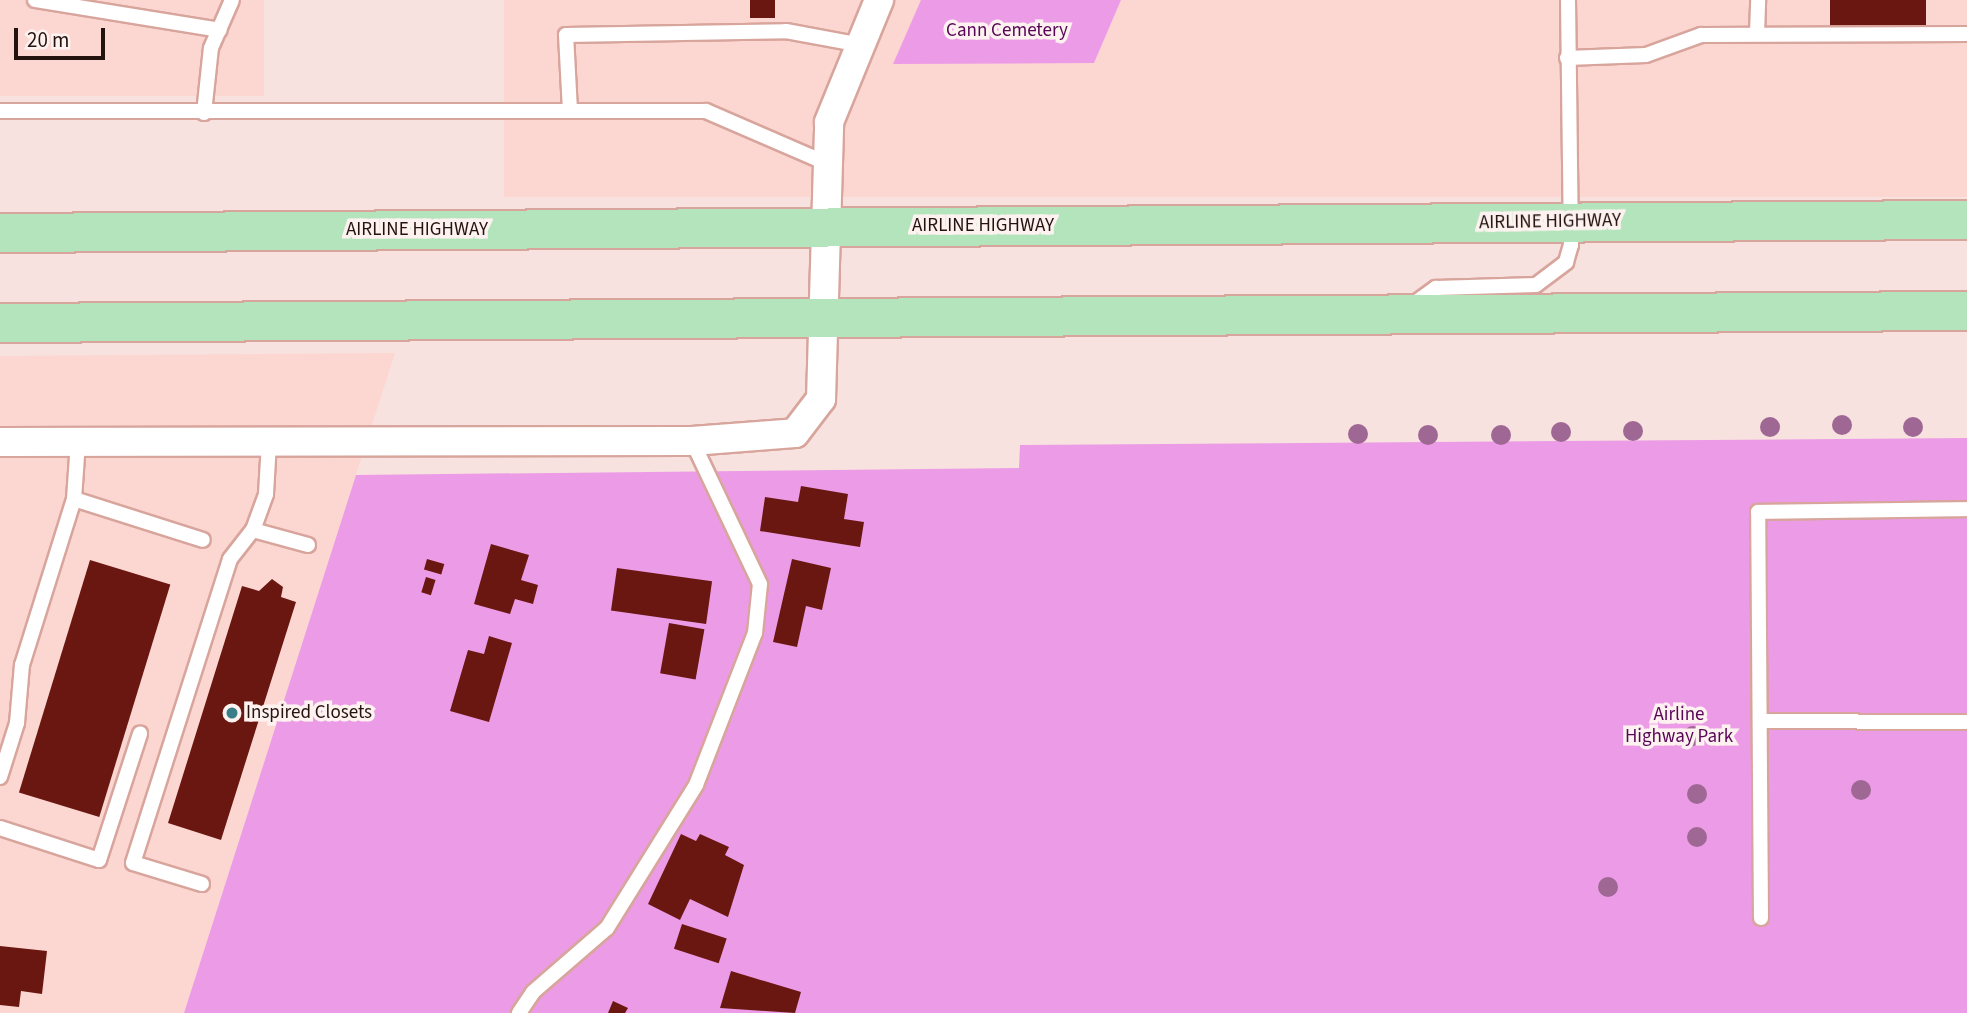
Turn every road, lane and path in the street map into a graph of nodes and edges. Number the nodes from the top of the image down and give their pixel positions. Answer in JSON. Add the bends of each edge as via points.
{"nodes":[{"id":1,"x":36,"y":0,"type":"edge"},
{"id":2,"x":232,"y":0,"type":"edge"},
{"id":3,"x":879,"y":0,"type":"edge"},
{"id":4,"x":1568,"y":0,"type":"edge"},
{"id":5,"x":1758,"y":0,"type":"edge"},
{"id":6,"x":219,"y":30,"type":"junction"},
{"id":7,"x":1757,"y":34,"type":"junction"},
{"id":8,"x":1967,"y":34,"type":"edge"},
{"id":9,"x":861,"y":45,"type":"junction"},
{"id":10,"x":1567,"y":58,"type":"junction"},
{"id":11,"x":0,"y":111,"type":"edge"},
{"id":12,"x":570,"y":111,"type":"junction"},
{"id":13,"x":204,"y":113,"type":"junction"},
{"id":14,"x":826,"y":163,"type":"junction"},
{"id":15,"x":1967,"y":220,"type":"edge"},
{"id":16,"x":1570,"y":222,"type":"junction"},
{"id":17,"x":826,"y":227,"type":"junction"},
{"id":18,"x":0,"y":233,"type":"edge"},
{"id":19,"x":1967,"y":311,"type":"edge"},
{"id":20,"x":1402,"y":313,"type":"junction"},
{"id":21,"x":823,"y":316,"type":"junction"},
{"id":22,"x":0,"y":323,"type":"edge"},
{"id":23,"x":692,"y":441,"type":"junction"},
{"id":24,"x":0,"y":442,"type":"edge"},
{"id":25,"x":78,"y":442,"type":"junction"},
{"id":26,"x":269,"y":442,"type":"junction"},
{"id":27,"x":74,"y":499,"type":"junction"},
{"id":28,"x":1967,"y":509,"type":"edge"},
{"id":29,"x":253,"y":530,"type":"junction"},
{"id":30,"x":203,"y":540,"type":"dead end"},
{"id":31,"x":308,"y":545,"type":"dead end"},
{"id":32,"x":1760,"y":721,"type":"junction"},
{"id":33,"x":1967,"y":722,"type":"edge"},
{"id":34,"x":140,"y":734,"type":"dead end"},
{"id":35,"x":0,"y":777,"type":"edge"},
{"id":36,"x":0,"y":828,"type":"edge"},
{"id":37,"x":202,"y":884,"type":"dead end"},
{"id":38,"x":1761,"y":918,"type":"dead end"},
{"id":39,"x":519,"y":1013,"type":"edge"}],
"edges":[{"from":1,"to":6,"type":"lane"},
{"from":2,"to":6,"type":"lane"},
{"from":3,"to":9,"type":"street"},
{"from":4,"to":10,"type":"lane"},
{"from":5,"to":7,"type":"lane"},
{"from":6,"to":13,"type":"lane","via":[[211,48]]},
{"from":7,"to":8,"type":"lane"},
{"from":7,"to":10,"type":"lane","via":[[1701,35],[1646,54]]},
{"from":9,"to":12,"type":"lane","via":[[786,31],[566,35]]},
{"from":9,"to":14,"type":"street","via":[[829,122]]},
{"from":10,"to":16,"type":"lane"},
{"from":11,"to":13,"type":"lane"},
{"from":12,"to":13,"type":"lane"},
{"from":12,"to":14,"type":"lane","via":[[706,111]]},
{"from":14,"to":17,"type":"street"},
{"from":15,"to":16,"type":"highway","name":"AIRLINE HIGHWAY"},
{"from":16,"to":17,"type":"highway","name":"AIRLINE HIGHWAY"},
{"from":16,"to":20,"type":"lane","via":[[1571,245],[1555,275],[1536,285],[1436,288]]},
{"from":17,"to":18,"type":"highway","name":"AIRLINE HIGHWAY"},
{"from":17,"to":21,"type":"street"},
{"from":19,"to":20,"type":"highway"},
{"from":20,"to":21,"type":"highway"},
{"from":21,"to":22,"type":"highway"},
{"from":21,"to":23,"type":"street","via":[[821,399],[812,418],[794,433],[771,439]]},
{"from":23,"to":26,"type":"street"},
{"from":23,"to":39,"type":"lane","via":[[714,496],[757,572],[755,633],[696,785],[607,928],[533,992]]},
{"from":24,"to":25,"type":"street"},
{"from":25,"to":26,"type":"street"},
{"from":25,"to":27,"type":"lane"},
{"from":26,"to":29,"type":"lane","via":[[266,494]]},
{"from":27,"to":30,"type":"lane"},
{"from":27,"to":35,"type":"lane","via":[[22,665],[18,723]]},
{"from":28,"to":32,"type":"lane","via":[[1758,512]]},
{"from":29,"to":31,"type":"lane"},
{"from":29,"to":37,"type":"lane","via":[[230,559],[132,863]]},
{"from":32,"to":33,"type":"lane"},
{"from":32,"to":38,"type":"lane"},
{"from":34,"to":36,"type":"lane","via":[[99,860]]}]}
